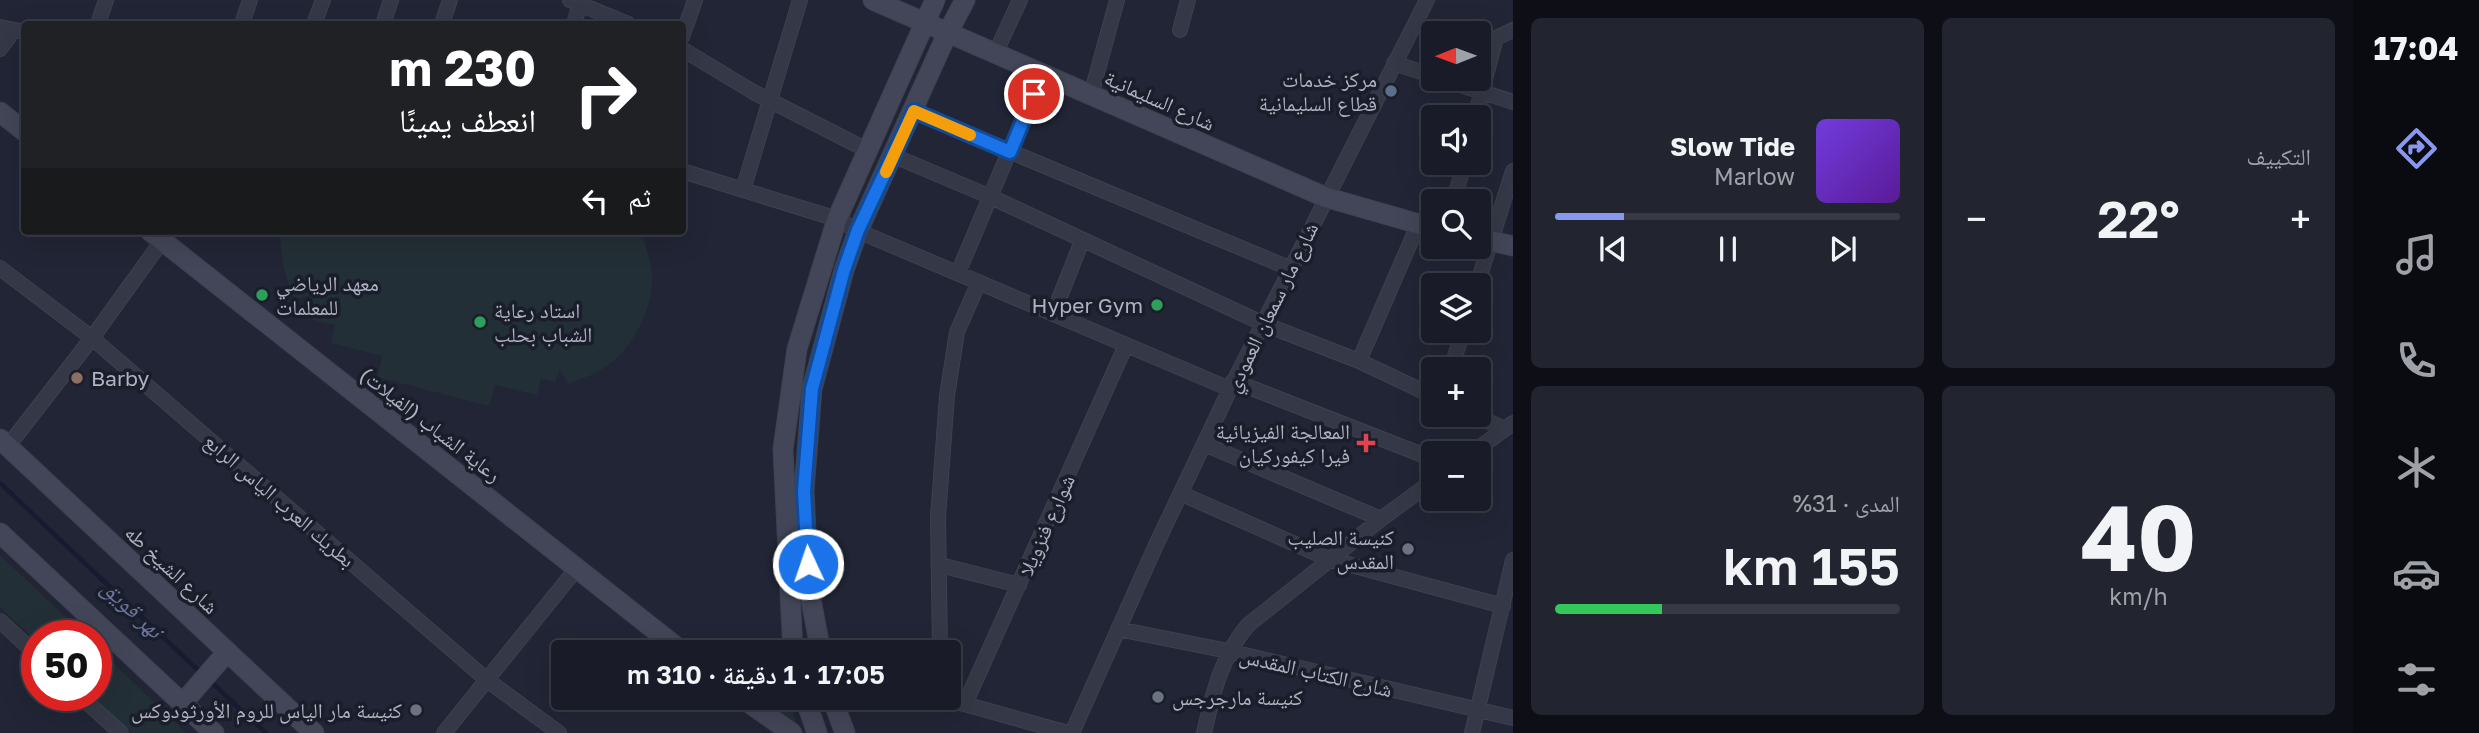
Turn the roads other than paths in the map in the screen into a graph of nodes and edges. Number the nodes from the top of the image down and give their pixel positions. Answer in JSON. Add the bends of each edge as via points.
{"nodes":[{"id":1,"x":106,"y":0,"type":"edge"},
{"id":2,"x":250,"y":0,"type":"edge"},
{"id":3,"x":323,"y":0,"type":"edge"},
{"id":4,"x":391,"y":0,"type":"edge"},
{"id":5,"x":450,"y":0,"type":"edge"},
{"id":6,"x":695,"y":0,"type":"edge"},
{"id":7,"x":800,"y":0,"type":"edge"},
{"id":8,"x":873,"y":0,"type":"edge"},
{"id":9,"x":935,"y":0,"type":"edge"},
{"id":10,"x":965,"y":0,"type":"edge"},
{"id":11,"x":1020,"y":0,"type":"edge"},
{"id":12,"x":1117,"y":0,"type":"edge"},
{"id":13,"x":1188,"y":0,"type":"edge"},
{"id":14,"x":1427,"y":0,"type":"edge"},
{"id":15,"x":577,"y":1,"type":"edge"},
{"id":16,"x":99,"y":21,"type":"edge"},
{"id":17,"x":243,"y":21,"type":"edge"},
{"id":18,"x":315,"y":21,"type":"edge"},
{"id":19,"x":384,"y":21,"type":"edge"},
{"id":20,"x":443,"y":21,"type":"edge"},
{"id":21,"x":574,"y":21,"type":"edge"},
{"id":22,"x":621,"y":21,"type":"edge"},
{"id":23,"x":923,"y":23,"type":"junction"},
{"id":24,"x":686,"y":26,"type":"edge"},
{"id":25,"x":13,"y":30,"type":"edge"},
{"id":26,"x":1180,"y":30,"type":"dead end"},
{"id":27,"x":1513,"y":30,"type":"edge"},
{"id":28,"x":947,"y":34,"type":"junction"},
{"id":29,"x":0,"y":49,"type":"edge"},
{"id":30,"x":686,"y":51,"type":"edge"},
{"id":31,"x":995,"y":54,"type":"junction"},
{"id":32,"x":1394,"y":63,"type":"junction"},
{"id":33,"x":1421,"y":72,"type":"edge"},
{"id":34,"x":1042,"y":74,"type":"junction"},
{"id":35,"x":1479,"y":91,"type":"edge"},
{"id":36,"x":1482,"y":92,"type":"junction"},
{"id":37,"x":1091,"y":95,"type":"junction"},
{"id":38,"x":769,"y":100,"type":"junction"},
{"id":39,"x":1513,"y":102,"type":"edge"},
{"id":40,"x":1478,"y":105,"type":"edge"},
{"id":41,"x":914,"y":111,"type":"junction"},
{"id":42,"x":0,"y":112,"type":"edge"},
{"id":43,"x":21,"y":129,"type":"edge"},
{"id":44,"x":867,"y":150,"type":"junction"},
{"id":45,"x":1010,"y":152,"type":"junction"},
{"id":46,"x":894,"y":156,"type":"junction"},
{"id":47,"x":1513,"y":171,"type":"edge"},
{"id":48,"x":686,"y":172,"type":"edge"},
{"id":49,"x":743,"y":190,"type":"junction"},
{"id":50,"x":991,"y":197,"type":"junction"},
{"id":51,"x":1325,"y":197,"type":"junction"},
{"id":52,"x":837,"y":219,"type":"junction"},
{"id":53,"x":1491,"y":224,"type":"edge"},
{"id":54,"x":1421,"y":226,"type":"edge"},
{"id":55,"x":858,"y":230,"type":"junction"},
{"id":56,"x":156,"y":236,"type":"edge"},
{"id":57,"x":1421,"y":237,"type":"edge"},
{"id":58,"x":1491,"y":240,"type":"edge"},
{"id":59,"x":1082,"y":241,"type":"junction"},
{"id":60,"x":1513,"y":246,"type":"edge"},
{"id":61,"x":0,"y":268,"type":"edge"},
{"id":62,"x":1289,"y":268,"type":"junction"},
{"id":63,"x":958,"y":273,"type":"junction"},
{"id":64,"x":979,"y":282,"type":"junction"},
{"id":65,"x":1053,"y":313,"type":"junction"},
{"id":66,"x":1264,"y":324,"type":"junction"},
{"id":67,"x":92,"y":338,"type":"junction"},
{"id":68,"x":1126,"y":345,"type":"junction"},
{"id":69,"x":1359,"y":361,"type":"junction"},
{"id":70,"x":1231,"y":385,"type":"junction"},
{"id":71,"x":1421,"y":390,"type":"edge"},
{"id":72,"x":1491,"y":420,"type":"edge"},
{"id":73,"x":1509,"y":426,"type":"edge"},
{"id":74,"x":1488,"y":441,"type":"edge"},
{"id":75,"x":4,"y":443,"type":"edge"},
{"id":76,"x":1204,"y":444,"type":"junction"},
{"id":77,"x":1421,"y":455,"type":"edge"},
{"id":78,"x":1421,"y":490,"type":"edge"},
{"id":79,"x":1182,"y":494,"type":"junction"},
{"id":80,"x":1381,"y":519,"type":"junction"},
{"id":81,"x":0,"y":533,"type":"edge"},
{"id":82,"x":1329,"y":559,"type":"junction"},
{"id":83,"x":1513,"y":560,"type":"edge"},
{"id":84,"x":940,"y":565,"type":"junction"},
{"id":85,"x":577,"y":568,"type":"junction"},
{"id":86,"x":1019,"y":585,"type":"junction"},
{"id":87,"x":1503,"y":606,"type":"junction"},
{"id":88,"x":0,"y":621,"type":"edge"},
{"id":89,"x":1118,"y":629,"type":"junction"},
{"id":90,"x":21,"y":640,"type":"edge"},
{"id":91,"x":668,"y":640,"type":"edge"},
{"id":92,"x":792,"y":640,"type":"edge"},
{"id":93,"x":819,"y":640,"type":"edge"},
{"id":94,"x":940,"y":640,"type":"edge"},
{"id":95,"x":1228,"y":651,"type":"junction"},
{"id":96,"x":227,"y":652,"type":"junction"},
{"id":97,"x":487,"y":680,"type":"junction"},
{"id":98,"x":961,"y":703,"type":"edge"},
{"id":99,"x":182,"y":704,"type":"junction"},
{"id":100,"x":965,"y":704,"type":"junction"},
{"id":101,"x":763,"y":710,"type":"edge"},
{"id":102,"x":809,"y":710,"type":"edge"},
{"id":103,"x":836,"y":710,"type":"edge"},
{"id":104,"x":1478,"y":710,"type":"junction"},
{"id":105,"x":97,"y":711,"type":"edge"},
{"id":106,"x":1513,"y":719,"type":"edge"},
{"id":107,"x":121,"y":733,"type":"edge"},
{"id":108,"x":214,"y":733,"type":"edge"},
{"id":109,"x":314,"y":733,"type":"edge"},
{"id":110,"x":444,"y":733,"type":"edge"},
{"id":111,"x":559,"y":733,"type":"edge"},
{"id":112,"x":792,"y":733,"type":"edge"},
{"id":113,"x":817,"y":733,"type":"edge"},
{"id":114,"x":845,"y":733,"type":"edge"},
{"id":115,"x":1070,"y":733,"type":"edge"},
{"id":116,"x":1204,"y":733,"type":"edge"},
{"id":117,"x":1472,"y":733,"type":"edge"}],
"edges":[{"from":1,"to":16,"type":"street"},
{"from":2,"to":17,"type":"street"},
{"from":3,"to":18,"type":"street"},
{"from":4,"to":19,"type":"street"},
{"from":5,"to":20,"type":"street"},
{"from":6,"to":24,"type":"street"},
{"from":7,"to":38,"type":"street"},
{"from":8,"to":23,"type":"main road","name":"شارع السليمانية"},
{"from":9,"to":23,"type":"main road"},
{"from":10,"to":28,"type":"main road"},
{"from":11,"to":31,"type":"street"},
{"from":12,"to":37,"type":"street"},
{"from":13,"to":26,"type":"street"},
{"from":14,"to":32,"type":"street","name":"شارع مار سمعان العمودي"},
{"from":15,"to":21,"type":"street"},
{"from":15,"to":22,"type":"street"},
{"from":23,"to":28,"type":"main road","name":"شارع السليمانية"},
{"from":23,"to":44,"type":"main road"},
{"from":25,"to":29,"type":"street"},
{"from":27,"to":36,"type":"street","via":[[1496,38]]},
{"from":28,"to":31,"type":"main road","name":"شارع السليمانية"},
{"from":28,"to":41,"type":"main road"},
{"from":30,"to":38,"type":"street"},
{"from":31,"to":34,"type":"main road","name":"شارع السليمانية"},
{"from":32,"to":33,"type":"street"},
{"from":32,"to":51,"type":"street","name":"شارع مار سمعان العمودي"},
{"from":34,"to":37,"type":"main road","name":"شارع السليمانية"},
{"from":34,"to":45,"type":"street"},
{"from":35,"to":36,"type":"street"},
{"from":36,"to":39,"type":"street"},
{"from":36,"to":40,"type":"street"},
{"from":37,"to":51,"type":"main road","name":"شارع السليمانية"},
{"from":38,"to":44,"type":"street"},
{"from":38,"to":49,"type":"street"},
{"from":41,"to":45,"type":"street"},
{"from":41,"to":46,"type":"main road"},
{"from":42,"to":43,"type":"main road"},
{"from":44,"to":52,"type":"main road"},
{"from":45,"to":50,"type":"street"},
{"from":45,"to":62,"type":"street"},
{"from":46,"to":50,"type":"street"},
{"from":46,"to":55,"type":"main road"},
{"from":47,"to":53,"type":"street"},
{"from":48,"to":49,"type":"street"},
{"from":49,"to":52,"type":"street"},
{"from":50,"to":59,"type":"street"},
{"from":50,"to":63,"type":"street"},
{"from":51,"to":54,"type":"main road","name":"شارع السليمانية"},
{"from":51,"to":62,"type":"street","name":"شارع مار سمعان العمودي"},
{"from":52,"to":55,"type":"street"},
{"from":52,"to":92,"type":"main road","via":[[797,349],[783,449]]},
{"from":55,"to":63,"type":"street"},
{"from":55,"to":93,"type":"main road","via":[[812,389],[804,491],[809,589]]},
{"from":56,"to":67,"type":"street"},
{"from":56,"to":85,"type":"main road","name":"رعاية الشباب (الفيلات)"},
{"from":57,"to":69,"type":"street"},
{"from":58,"to":60,"type":"main road"},
{"from":59,"to":65,"type":"street"},
{"from":59,"to":66,"type":"street"},
{"from":61,"to":67,"type":"street","name":"بطريك العرب الياس الرابع"},
{"from":62,"to":66,"type":"street","name":"شارع مار سمعان العمودي"},
{"from":63,"to":64,"type":"street"},
{"from":64,"to":65,"type":"street"},
{"from":64,"to":84,"type":"street","via":[[957,331],[947,396],[938,517]]},
{"from":65,"to":68,"type":"street"},
{"from":66,"to":69,"type":"street"},
{"from":66,"to":70,"type":"street","name":"شارع مار سمعان العمودي"},
{"from":67,"to":75,"type":"street"},
{"from":67,"to":97,"type":"street","name":"بطريك العرب الياس الرابع"},
{"from":68,"to":70,"type":"street"},
{"from":68,"to":86,"type":"street","name":"شوارع فنزويلا"},
{"from":69,"to":71,"type":"street"},
{"from":70,"to":76,"type":"street","name":"شارع مار سمعان العمودي"},
{"from":70,"to":77,"type":"street"},
{"from":72,"to":73,"type":"street"},
{"from":73,"to":74,"type":"street"},
{"from":75,"to":96,"type":"main road","name":"شارع الشيخ طه"},
{"from":76,"to":79,"type":"street","name":"شارع مار سمعان العمودي"},
{"from":76,"to":80,"type":"street"},
{"from":78,"to":80,"type":"street"},
{"from":79,"to":82,"type":"street"},
{"from":79,"to":89,"type":"street","name":"شارع مار سمعان العمودي"},
{"from":80,"to":82,"type":"street"},
{"from":81,"to":99,"type":"main road"},
{"from":82,"to":87,"type":"street"},
{"from":82,"to":95,"type":"street","via":[[1248,625]]},
{"from":83,"to":87,"type":"street"},
{"from":84,"to":86,"type":"street"},
{"from":84,"to":94,"type":"street"},
{"from":85,"to":91,"type":"main road","name":"رعاية الشباب (الفيلات)"},
{"from":85,"to":97,"type":"street"},
{"from":86,"to":100,"type":"street","name":"شوارع فنزويلا"},
{"from":87,"to":104,"type":"street"},
{"from":88,"to":90,"type":"street"},
{"from":89,"to":95,"type":"street","name":"شارع الكتاب المقدس"},
{"from":89,"to":115,"type":"street","name":"شارع مار سمعان العمودي"},
{"from":95,"to":104,"type":"street","name":"شارع الكتاب المقدس"},
{"from":95,"to":116,"type":"street"},
{"from":96,"to":99,"type":"main road"},
{"from":96,"to":109,"type":"main road","name":"شارع الشيخ طه"},
{"from":97,"to":110,"type":"street"},
{"from":97,"to":111,"type":"street","name":"بطريك العرب الياس الرابع"},
{"from":98,"to":100,"type":"street"},
{"from":99,"to":108,"type":"main road"},
{"from":100,"to":115,"type":"street"},
{"from":101,"to":112,"type":"main road"},
{"from":102,"to":113,"type":"main road"},
{"from":103,"to":114,"type":"main road"},
{"from":104,"to":106,"type":"street","name":"شارع الكتاب المقدس"},
{"from":104,"to":117,"type":"street"},
{"from":105,"to":107,"type":"street"}]}
